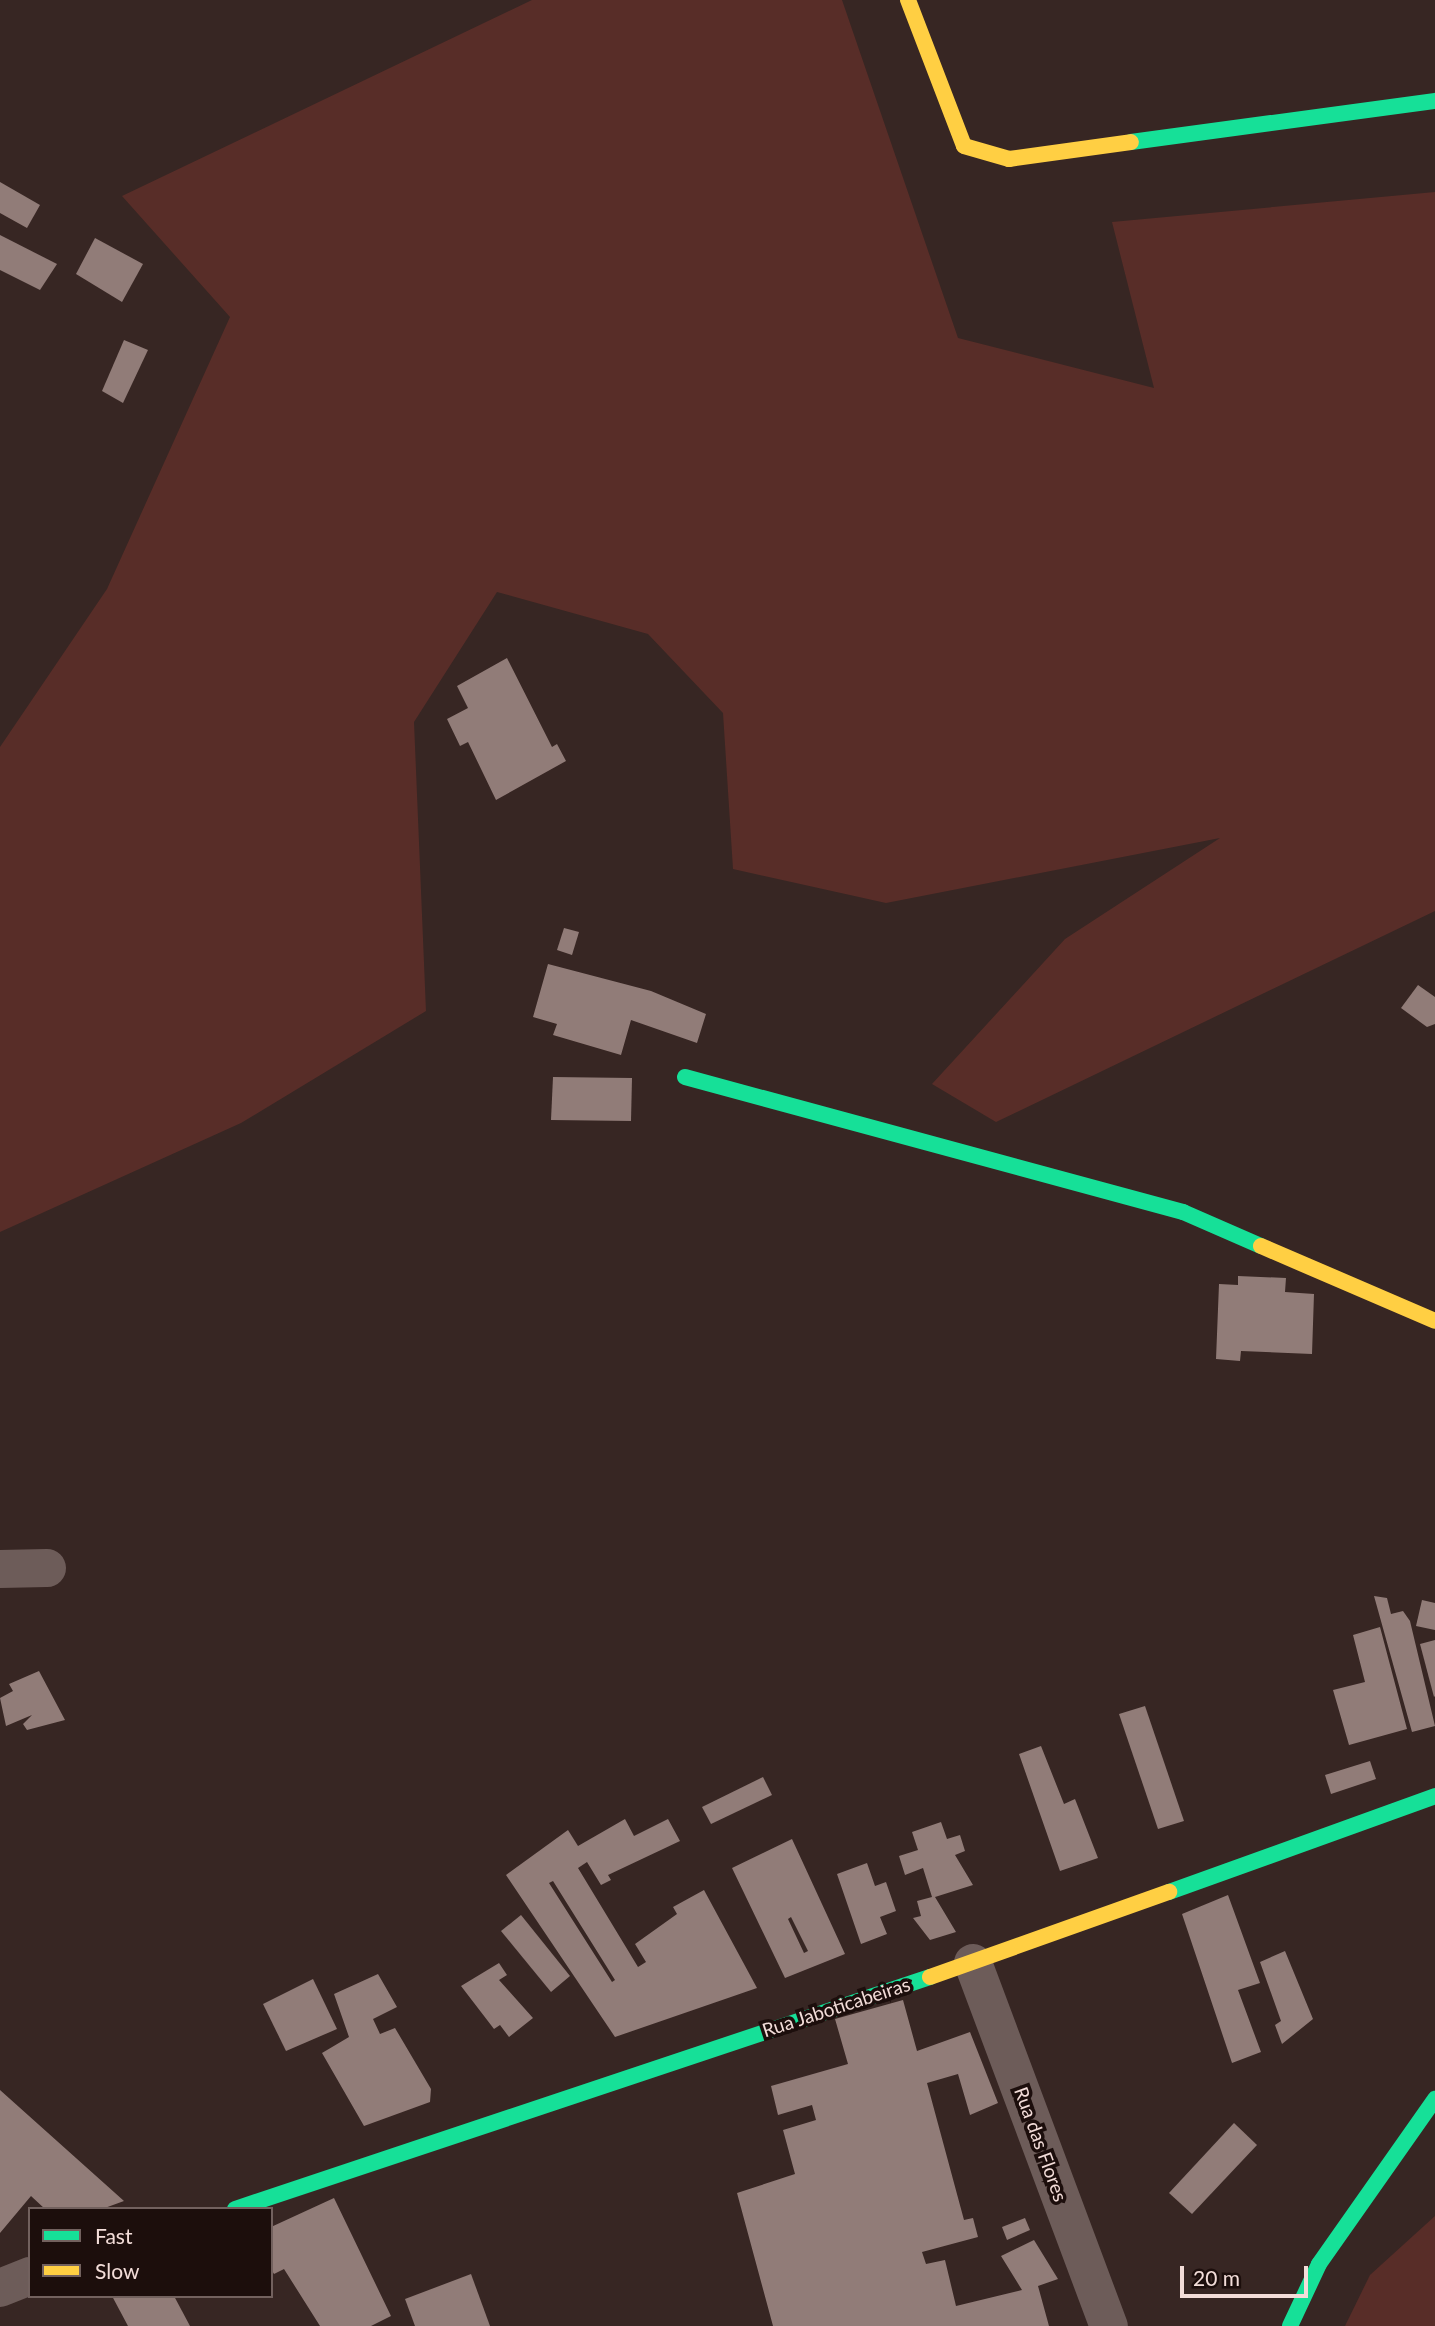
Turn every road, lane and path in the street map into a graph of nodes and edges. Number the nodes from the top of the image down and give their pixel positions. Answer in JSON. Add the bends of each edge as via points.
{"nodes":[{"id":1,"x":908,"y":0,"type":"edge"},
{"id":2,"x":1435,"y":101,"type":"edge"},
{"id":3,"x":685,"y":1077,"type":"dead end"},
{"id":4,"x":1435,"y":1321,"type":"edge"},
{"id":5,"x":47,"y":1568,"type":"dead end"},
{"id":6,"x":0,"y":1569,"type":"edge"},
{"id":7,"x":1435,"y":1796,"type":"edge"},
{"id":8,"x":973,"y":1963,"type":"junction"},
{"id":9,"x":1435,"y":2099,"type":"edge"},
{"id":10,"x":240,"y":2207,"type":"edge"},
{"id":11,"x":28,"y":2277,"type":"edge"},
{"id":12,"x":0,"y":2288,"type":"edge"},
{"id":13,"x":1109,"y":2326,"type":"edge"},
{"id":14,"x":1290,"y":2326,"type":"edge"}],
"edges":[{"from":1,"to":2,"type":"street","via":[[964,146],[1009,159]]},
{"from":3,"to":4,"type":"street","via":[[848,1126],[1183,1212]]},
{"from":5,"to":6,"type":"street"},
{"from":7,"to":8,"type":"street","name":"Rua Jaboticabeiras"},
{"from":8,"to":10,"type":"street","name":"Rua Jaboticabeiras"},
{"from":8,"to":13,"type":"street","name":"Rua das Flores"},
{"from":9,"to":14,"type":"street","via":[[1319,2264]]},
{"from":11,"to":12,"type":"street"}]}
